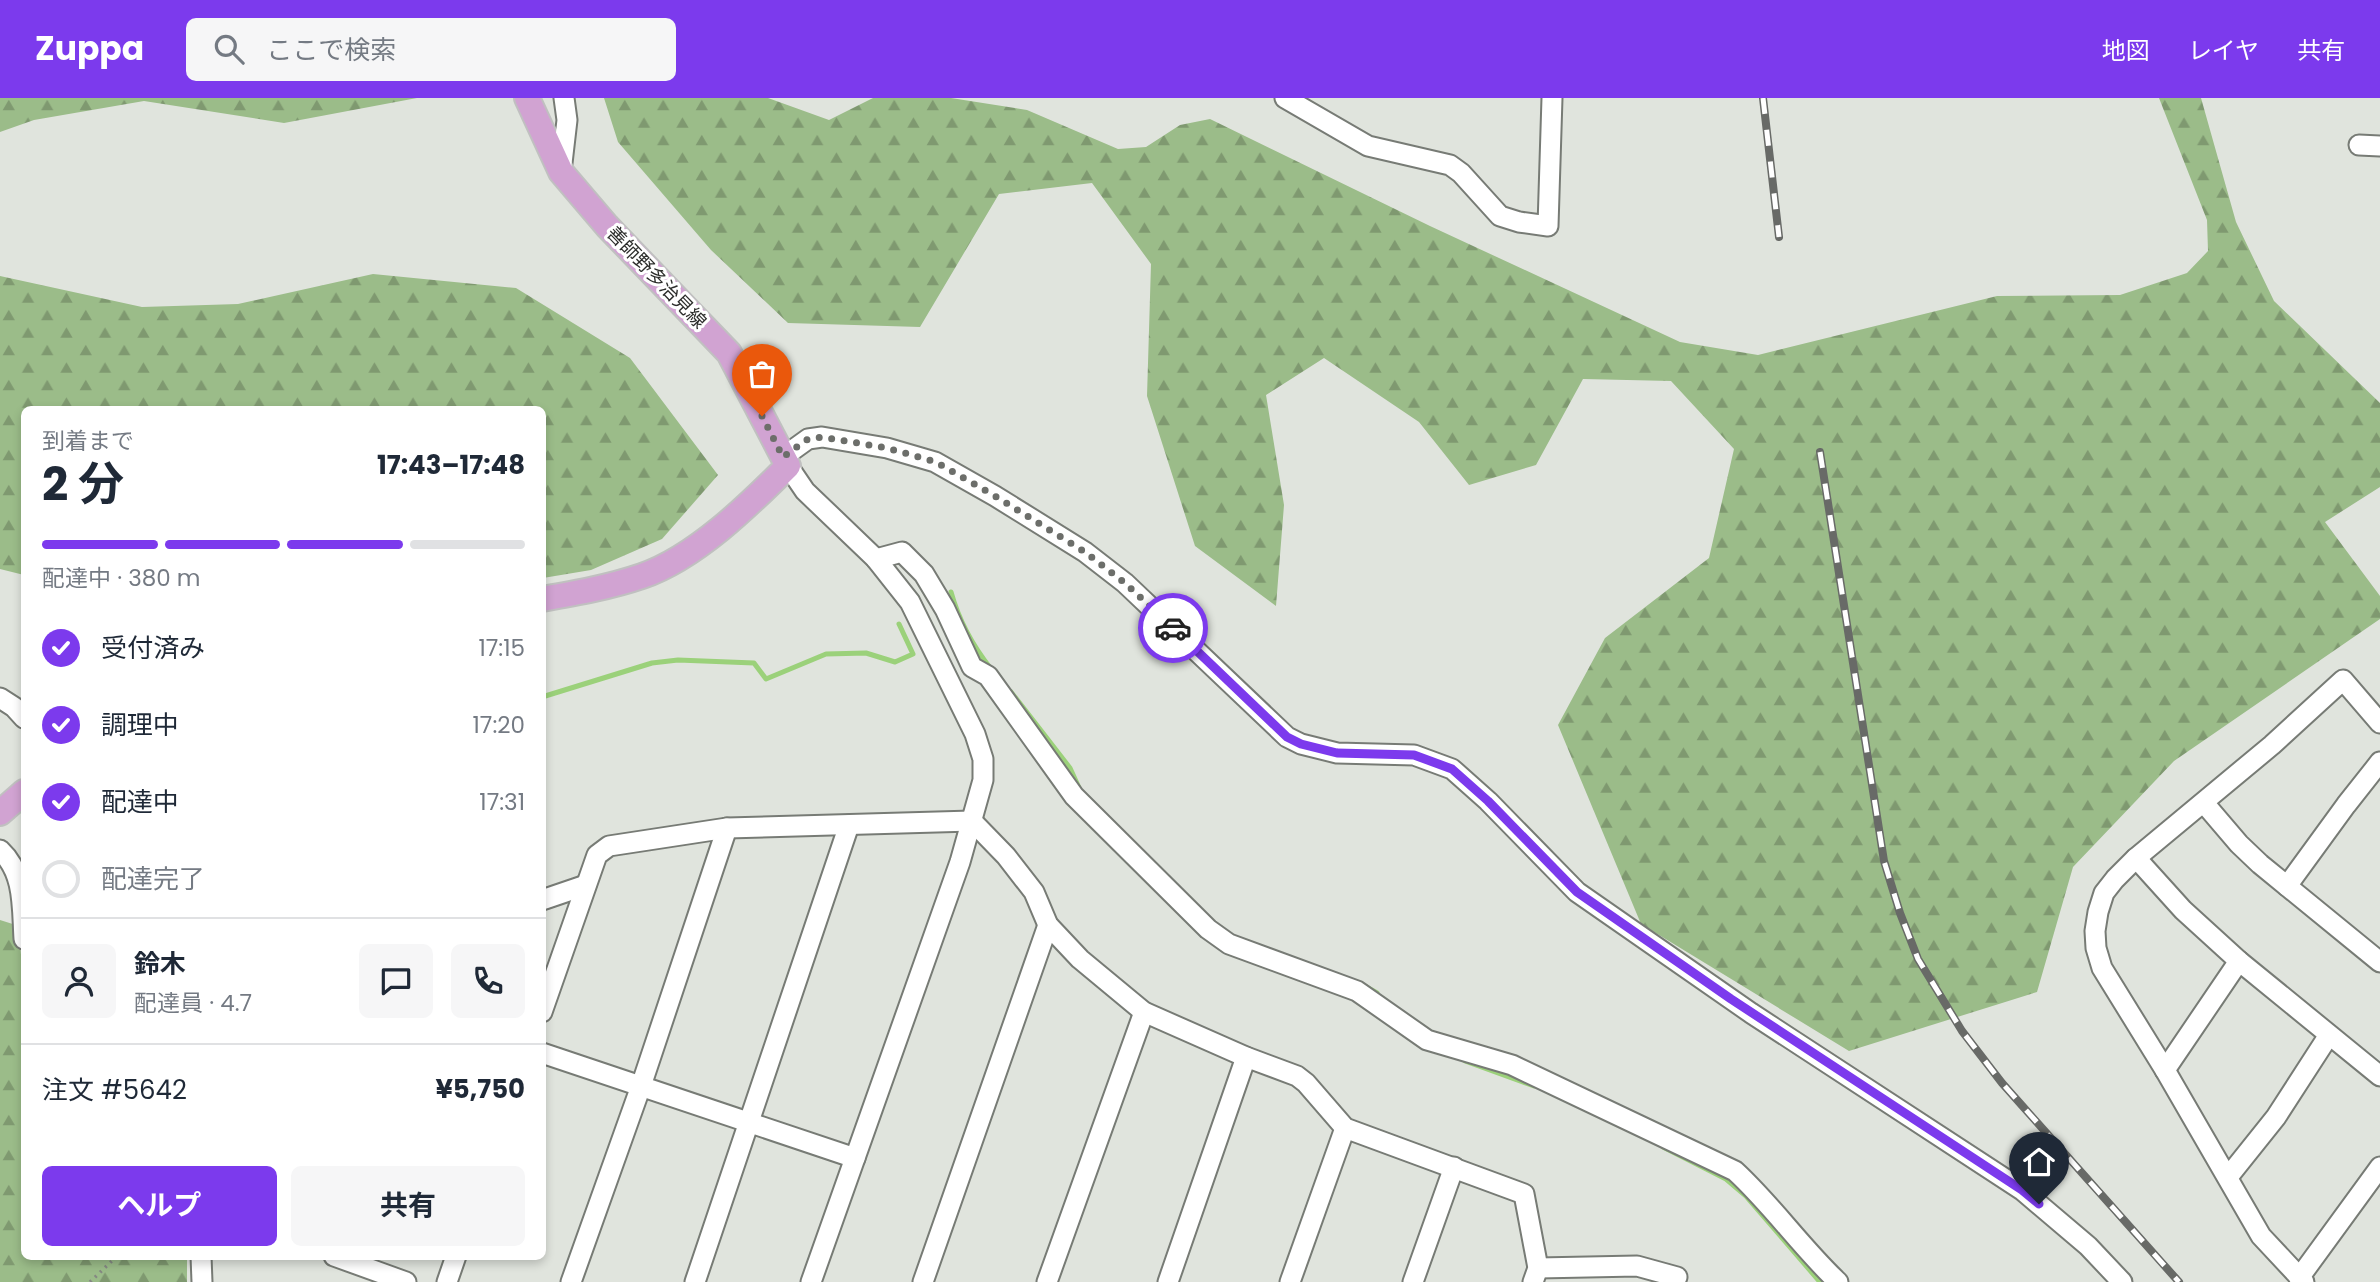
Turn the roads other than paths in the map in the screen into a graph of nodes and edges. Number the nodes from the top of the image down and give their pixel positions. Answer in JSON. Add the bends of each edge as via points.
{"nodes":[{"id":1,"x":527,"y":98,"type":"edge"},
{"id":2,"x":564,"y":98,"type":"edge"},
{"id":3,"x":1552,"y":98,"type":"edge"},
{"id":4,"x":1295,"y":101,"type":"edge"},
{"id":5,"x":2359,"y":145,"type":"dead end"},
{"id":6,"x":2380,"y":146,"type":"edge"},
{"id":7,"x":561,"y":172,"type":"junction"},
{"id":8,"x":786,"y":462,"type":"junction"},
{"id":9,"x":876,"y":559,"type":"junction"},
{"id":10,"x":546,"y":598,"type":"edge"},
{"id":11,"x":0,"y":698,"type":"edge"},
{"id":12,"x":21,"y":715,"type":"edge"},
{"id":13,"x":2380,"y":723,"type":"edge"},
{"id":14,"x":2380,"y":762,"type":"edge"},
{"id":15,"x":21,"y":795,"type":"edge"},
{"id":16,"x":2204,"y":803,"type":"junction"},
{"id":17,"x":0,"y":813,"type":"edge"},
{"id":18,"x":972,"y":821,"type":"junction"},
{"id":19,"x":849,"y":825,"type":"junction"},
{"id":20,"x":727,"y":828,"type":"junction"},
{"id":21,"x":0,"y":850,"type":"edge"},
{"id":22,"x":2136,"y":858,"type":"junction"},
{"id":23,"x":586,"y":885,"type":"junction"},
{"id":24,"x":2287,"y":886,"type":"junction"},
{"id":25,"x":546,"y":899,"type":"edge"},
{"id":26,"x":21,"y":904,"type":"edge"},
{"id":27,"x":1048,"y":925,"type":"junction"},
{"id":28,"x":2239,"y":961,"type":"junction"},
{"id":29,"x":2380,"y":961,"type":"edge"},
{"id":30,"x":546,"y":1000,"type":"edge"},
{"id":31,"x":1144,"y":1012,"type":"junction"},
{"id":32,"x":2329,"y":1035,"type":"junction"},
{"id":33,"x":546,"y":1055,"type":"edge"},
{"id":34,"x":1246,"y":1057,"type":"junction"},
{"id":35,"x":2165,"y":1070,"type":"junction"},
{"id":36,"x":2380,"y":1076,"type":"edge"},
{"id":37,"x":641,"y":1086,"type":"junction"},
{"id":38,"x":748,"y":1124,"type":"junction"},
{"id":39,"x":1345,"y":1128,"type":"junction"},
{"id":40,"x":855,"y":1158,"type":"junction"},
{"id":41,"x":1454,"y":1167,"type":"junction"},
{"id":42,"x":2380,"y":1167,"type":"edge"},
{"id":43,"x":2228,"y":1177,"type":"junction"},
{"id":44,"x":201,"y":1260,"type":"edge"},
{"id":45,"x":345,"y":1260,"type":"edge"},
{"id":46,"x":455,"y":1260,"type":"edge"},
{"id":47,"x":1536,"y":1275,"type":"edge"},
{"id":48,"x":1677,"y":1277,"type":"dead end"},
{"id":49,"x":2302,"y":1280,"type":"edge"},
{"id":50,"x":202,"y":1282,"type":"edge"},
{"id":51,"x":406,"y":1282,"type":"edge"},
{"id":52,"x":447,"y":1282,"type":"edge"},
{"id":53,"x":570,"y":1282,"type":"edge"},
{"id":54,"x":695,"y":1282,"type":"edge"},
{"id":55,"x":811,"y":1282,"type":"edge"},
{"id":56,"x":923,"y":1282,"type":"edge"},
{"id":57,"x":1047,"y":1282,"type":"edge"},
{"id":58,"x":1168,"y":1282,"type":"edge"},
{"id":59,"x":1290,"y":1282,"type":"edge"},
{"id":60,"x":1413,"y":1282,"type":"edge"},
{"id":61,"x":1838,"y":1282,"type":"edge"},
{"id":62,"x":2122,"y":1282,"type":"edge"}],
"edges":[{"from":1,"to":7,"type":"main road","name":"善師野多治見線"},
{"from":2,"to":7,"type":"street","via":[[567,120]]},
{"from":3,"to":4,"type":"street","via":[[1548,226],[1500,216],[1450,165],[1368,146]]},
{"from":5,"to":6,"type":"street"},
{"from":7,"to":8,"type":"main road","name":"善師野多治見線","via":[[729,353]]},
{"from":8,"to":9,"type":"street","via":[[805,491]]},
{"from":8,"to":10,"type":"main road","via":[[745,507],[678,557],[645,575]]},
{"from":8,"to":62,"type":"street","via":[[808,439],[822,437],[936,462],[1074,545],[1125,583],[1287,737],[1337,753],[1414,755],[1452,769],[1577,892],[2022,1190]]},
{"from":9,"to":18,"type":"street","via":[[910,602],[975,734],[983,759],[983,780]]},
{"from":9,"to":61,"type":"street","via":[[902,552],[924,574],[972,667],[988,676],[1074,796],[1208,929],[1229,944],[1357,991],[1427,1040],[1512,1065],[1735,1171]]},
{"from":11,"to":12,"type":"street"},
{"from":13,"to":16,"type":"street","via":[[2343,680]]},
{"from":14,"to":24,"type":"street"},
{"from":15,"to":17,"type":"main road"},
{"from":16,"to":22,"type":"street"},
{"from":16,"to":24,"type":"street","via":[[2239,844]]},
{"from":18,"to":19,"type":"street"},
{"from":18,"to":27,"type":"street","via":[[1034,892]]},
{"from":18,"to":40,"type":"street"},
{"from":19,"to":20,"type":"street"},
{"from":19,"to":38,"type":"street"},
{"from":20,"to":23,"type":"street","via":[[609,846],[597,855]]},
{"from":20,"to":37,"type":"street"},
{"from":21,"to":26,"type":"street","via":[[19,880]]},
{"from":22,"to":28,"type":"street","via":[[2183,910]]},
{"from":22,"to":35,"type":"street","via":[[2104,893],[2096,948],[2102,968]]},
{"from":23,"to":25,"type":"street"},
{"from":23,"to":30,"type":"street"},
{"from":24,"to":29,"type":"street"},
{"from":27,"to":31,"type":"street","via":[[1080,959]]},
{"from":27,"to":56,"type":"street"},
{"from":28,"to":32,"type":"street"},
{"from":28,"to":35,"type":"street"},
{"from":31,"to":34,"type":"street"},
{"from":31,"to":57,"type":"street"},
{"from":32,"to":36,"type":"street"},
{"from":32,"to":43,"type":"street","via":[[2276,1117]]},
{"from":33,"to":37,"type":"street"},
{"from":34,"to":39,"type":"street","via":[[1297,1076]]},
{"from":34,"to":58,"type":"street"},
{"from":35,"to":43,"type":"street"},
{"from":37,"to":38,"type":"street"},
{"from":37,"to":53,"type":"street"},
{"from":38,"to":40,"type":"street"},
{"from":38,"to":54,"type":"street"},
{"from":39,"to":41,"type":"street"},
{"from":39,"to":59,"type":"street"},
{"from":40,"to":55,"type":"street"},
{"from":41,"to":47,"type":"street","via":[[1524,1194]]},
{"from":41,"to":60,"type":"street"},
{"from":42,"to":49,"type":"street"},
{"from":43,"to":49,"type":"street","via":[[2261,1236]]},
{"from":44,"to":50,"type":"street"},
{"from":45,"to":51,"type":"street"},
{"from":46,"to":52,"type":"street"},
{"from":47,"to":48,"type":"street","via":[[1637,1266]]}]}
